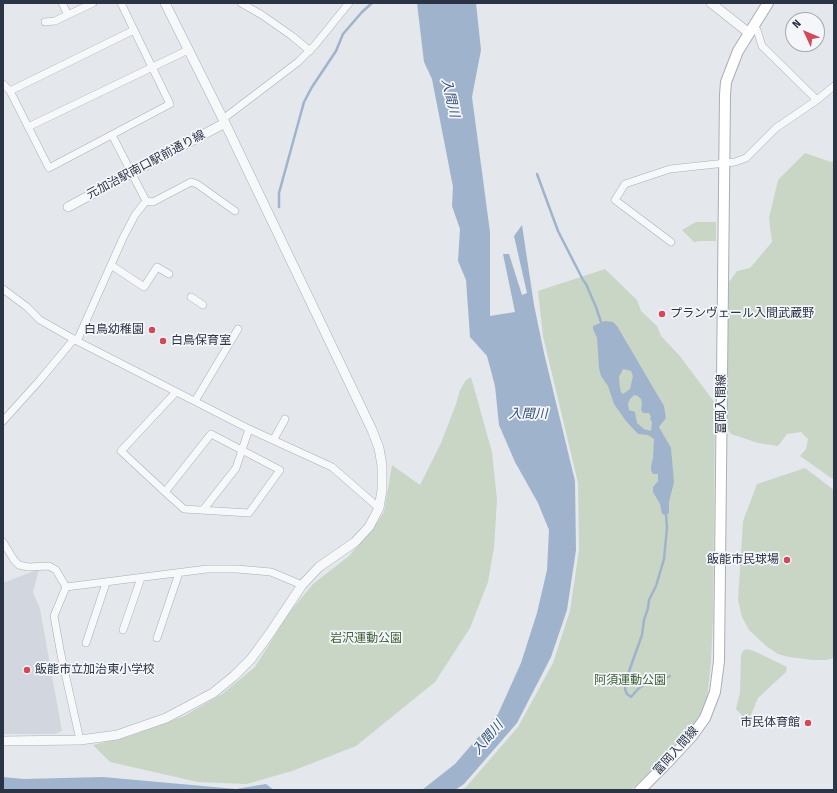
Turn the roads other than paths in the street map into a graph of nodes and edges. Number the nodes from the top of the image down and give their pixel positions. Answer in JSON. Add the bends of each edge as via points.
{"nodes":[{"id":1,"x":62,"y":3,"type":"edge"},
{"id":2,"x":93,"y":3,"type":"edge"},
{"id":3,"x":121,"y":3,"type":"edge"},
{"id":4,"x":165,"y":3,"type":"edge"},
{"id":5,"x":242,"y":3,"type":"edge"},
{"id":6,"x":349,"y":3,"type":"edge"},
{"id":7,"x":711,"y":3,"type":"edge"},
{"id":8,"x":768,"y":3,"type":"edge"},
{"id":9,"x":68,"y":15,"type":"junction"},
{"id":10,"x":44,"y":22,"type":"dead end"},
{"id":11,"x":134,"y":30,"type":"junction"},
{"id":12,"x":752,"y":30,"type":"junction"},
{"id":13,"x":188,"y":50,"type":"junction"},
{"id":14,"x":310,"y":51,"type":"junction"},
{"id":15,"x":152,"y":68,"type":"junction"},
{"id":16,"x":3,"y":84,"type":"edge"},
{"id":17,"x":834,"y":86,"type":"edge"},
{"id":18,"x":10,"y":91,"type":"junction"},
{"id":19,"x":817,"y":100,"type":"junction"},
{"id":20,"x":224,"y":121,"type":"junction"},
{"id":21,"x":28,"y":127,"type":"junction"},
{"id":22,"x":112,"y":135,"type":"junction"},
{"id":23,"x":724,"y":163,"type":"junction"},
{"id":24,"x":132,"y":173,"type":"junction"},
{"id":25,"x":146,"y":201,"type":"junction"},
{"id":26,"x":68,"y":207,"type":"dead end"},
{"id":27,"x":235,"y":211,"type":"dead end"},
{"id":28,"x":671,"y":242,"type":"dead end"},
{"id":29,"x":111,"y":265,"type":"junction"},
{"id":30,"x":169,"y":274,"type":"dead end"},
{"id":31,"x":3,"y":289,"type":"edge"},
{"id":32,"x":191,"y":297,"type":"dead end"},
{"id":33,"x":203,"y":305,"type":"dead end"},
{"id":34,"x":238,"y":329,"type":"dead end"},
{"id":35,"x":75,"y":340,"type":"junction"},
{"id":36,"x":176,"y":392,"type":"junction"},
{"id":37,"x":195,"y":401,"type":"junction"},
{"id":38,"x":285,"y":419,"type":"dead end"},
{"id":39,"x":3,"y":420,"type":"edge"},
{"id":40,"x":249,"y":430,"type":"junction"},
{"id":41,"x":274,"y":440,"type":"junction"},
{"id":42,"x":242,"y":450,"type":"junction"},
{"id":43,"x":165,"y":492,"type":"junction"},
{"id":44,"x":379,"y":508,"type":"junction"},
{"id":45,"x":203,"y":510,"type":"junction"},
{"id":46,"x":3,"y":542,"type":"edge"},
{"id":47,"x":179,"y":573,"type":"junction"},
{"id":48,"x":141,"y":578,"type":"junction"},
{"id":49,"x":106,"y":582,"type":"junction"},
{"id":50,"x":302,"y":586,"type":"junction"},
{"id":51,"x":66,"y":587,"type":"junction"},
{"id":52,"x":123,"y":630,"type":"dead end"},
{"id":53,"x":157,"y":638,"type":"dead end"},
{"id":54,"x":86,"y":643,"type":"dead end"},
{"id":55,"x":80,"y":740,"type":"junction"},
{"id":56,"x":3,"y":741,"type":"edge"},
{"id":57,"x":640,"y":790,"type":"edge"}],
"edges":[{"from":1,"to":9,"type":"street"},
{"from":2,"to":9,"type":"street"},
{"from":3,"to":11,"type":"street"},
{"from":4,"to":13,"type":"street"},
{"from":5,"to":14,"type":"street"},
{"from":6,"to":14,"type":"street"},
{"from":7,"to":12,"type":"street"},
{"from":8,"to":12,"type":"main road","name":"富岡入間線"},
{"from":9,"to":10,"type":"street","via":[[55,21]]},
{"from":11,"to":15,"type":"street"},
{"from":11,"to":18,"type":"street"},
{"from":12,"to":19,"type":"street","via":[[758,30],[762,46]]},
{"from":12,"to":23,"type":"main road","name":"富岡入間線","via":[[738,51],[726,82]]},
{"from":13,"to":15,"type":"street"},
{"from":13,"to":20,"type":"street"},
{"from":14,"to":20,"type":"street"},
{"from":15,"to":21,"type":"street"},
{"from":15,"to":22,"type":"street","via":[[170,104]]},
{"from":16,"to":18,"type":"street"},
{"from":17,"to":19,"type":"street"},
{"from":18,"to":21,"type":"street"},
{"from":19,"to":23,"type":"street","via":[[776,128],[746,158]]},
{"from":20,"to":24,"type":"street","name":"元加治駅南口駅前通り線"},
{"from":20,"to":44,"type":"street","via":[[372,430],[382,466]]},
{"from":21,"to":22,"type":"street","via":[[49,168]]},
{"from":22,"to":24,"type":"street"},
{"from":23,"to":28,"type":"street","via":[[670,168],[625,184],[615,200]]},
{"from":23,"to":57,"type":"main road","name":"富岡入間線","via":[[719,661],[715,692],[705,718],[692,736]]},
{"from":24,"to":25,"type":"street"},
{"from":24,"to":26,"type":"street","name":"元加治駅南口駅前通り線"},
{"from":25,"to":27,"type":"street","via":[[153,202],[191,182]]},
{"from":25,"to":29,"type":"street","via":[[135,215]]},
{"from":29,"to":30,"type":"street","via":[[144,287],[157,267]]},
{"from":29,"to":35,"type":"street"},
{"from":31,"to":35,"type":"street","via":[[28,307],[40,320]]},
{"from":32,"to":33,"type":"street"},
{"from":34,"to":37,"type":"street"},
{"from":35,"to":36,"type":"street"},
{"from":35,"to":39,"type":"street"},
{"from":36,"to":37,"type":"street"},
{"from":36,"to":43,"type":"street","via":[[121,451]]},
{"from":37,"to":40,"type":"street"},
{"from":38,"to":41,"type":"street"},
{"from":40,"to":41,"type":"street"},
{"from":40,"to":42,"type":"street"},
{"from":41,"to":44,"type":"street","via":[[332,467]]},
{"from":42,"to":43,"type":"street","via":[[211,434]]},
{"from":42,"to":45,"type":"street","via":[[236,468]]},
{"from":42,"to":45,"type":"street","via":[[280,470],[249,513]]},
{"from":43,"to":45,"type":"street","via":[[184,509]]},
{"from":44,"to":50,"type":"street","via":[[369,527],[355,542],[319,567]]},
{"from":46,"to":51,"type":"street","via":[[19,565],[49,566],[56,570]]},
{"from":47,"to":48,"type":"street"},
{"from":47,"to":50,"type":"street","via":[[207,569],[272,572]]},
{"from":47,"to":53,"type":"street"},
{"from":48,"to":49,"type":"street"},
{"from":48,"to":52,"type":"street"},
{"from":49,"to":51,"type":"street"},
{"from":49,"to":54,"type":"street"},
{"from":50,"to":55,"type":"street","via":[[251,660],[213,693],[166,718],[134,730]]},
{"from":51,"to":55,"type":"street","via":[[54,616]]},
{"from":55,"to":56,"type":"street"}]}
